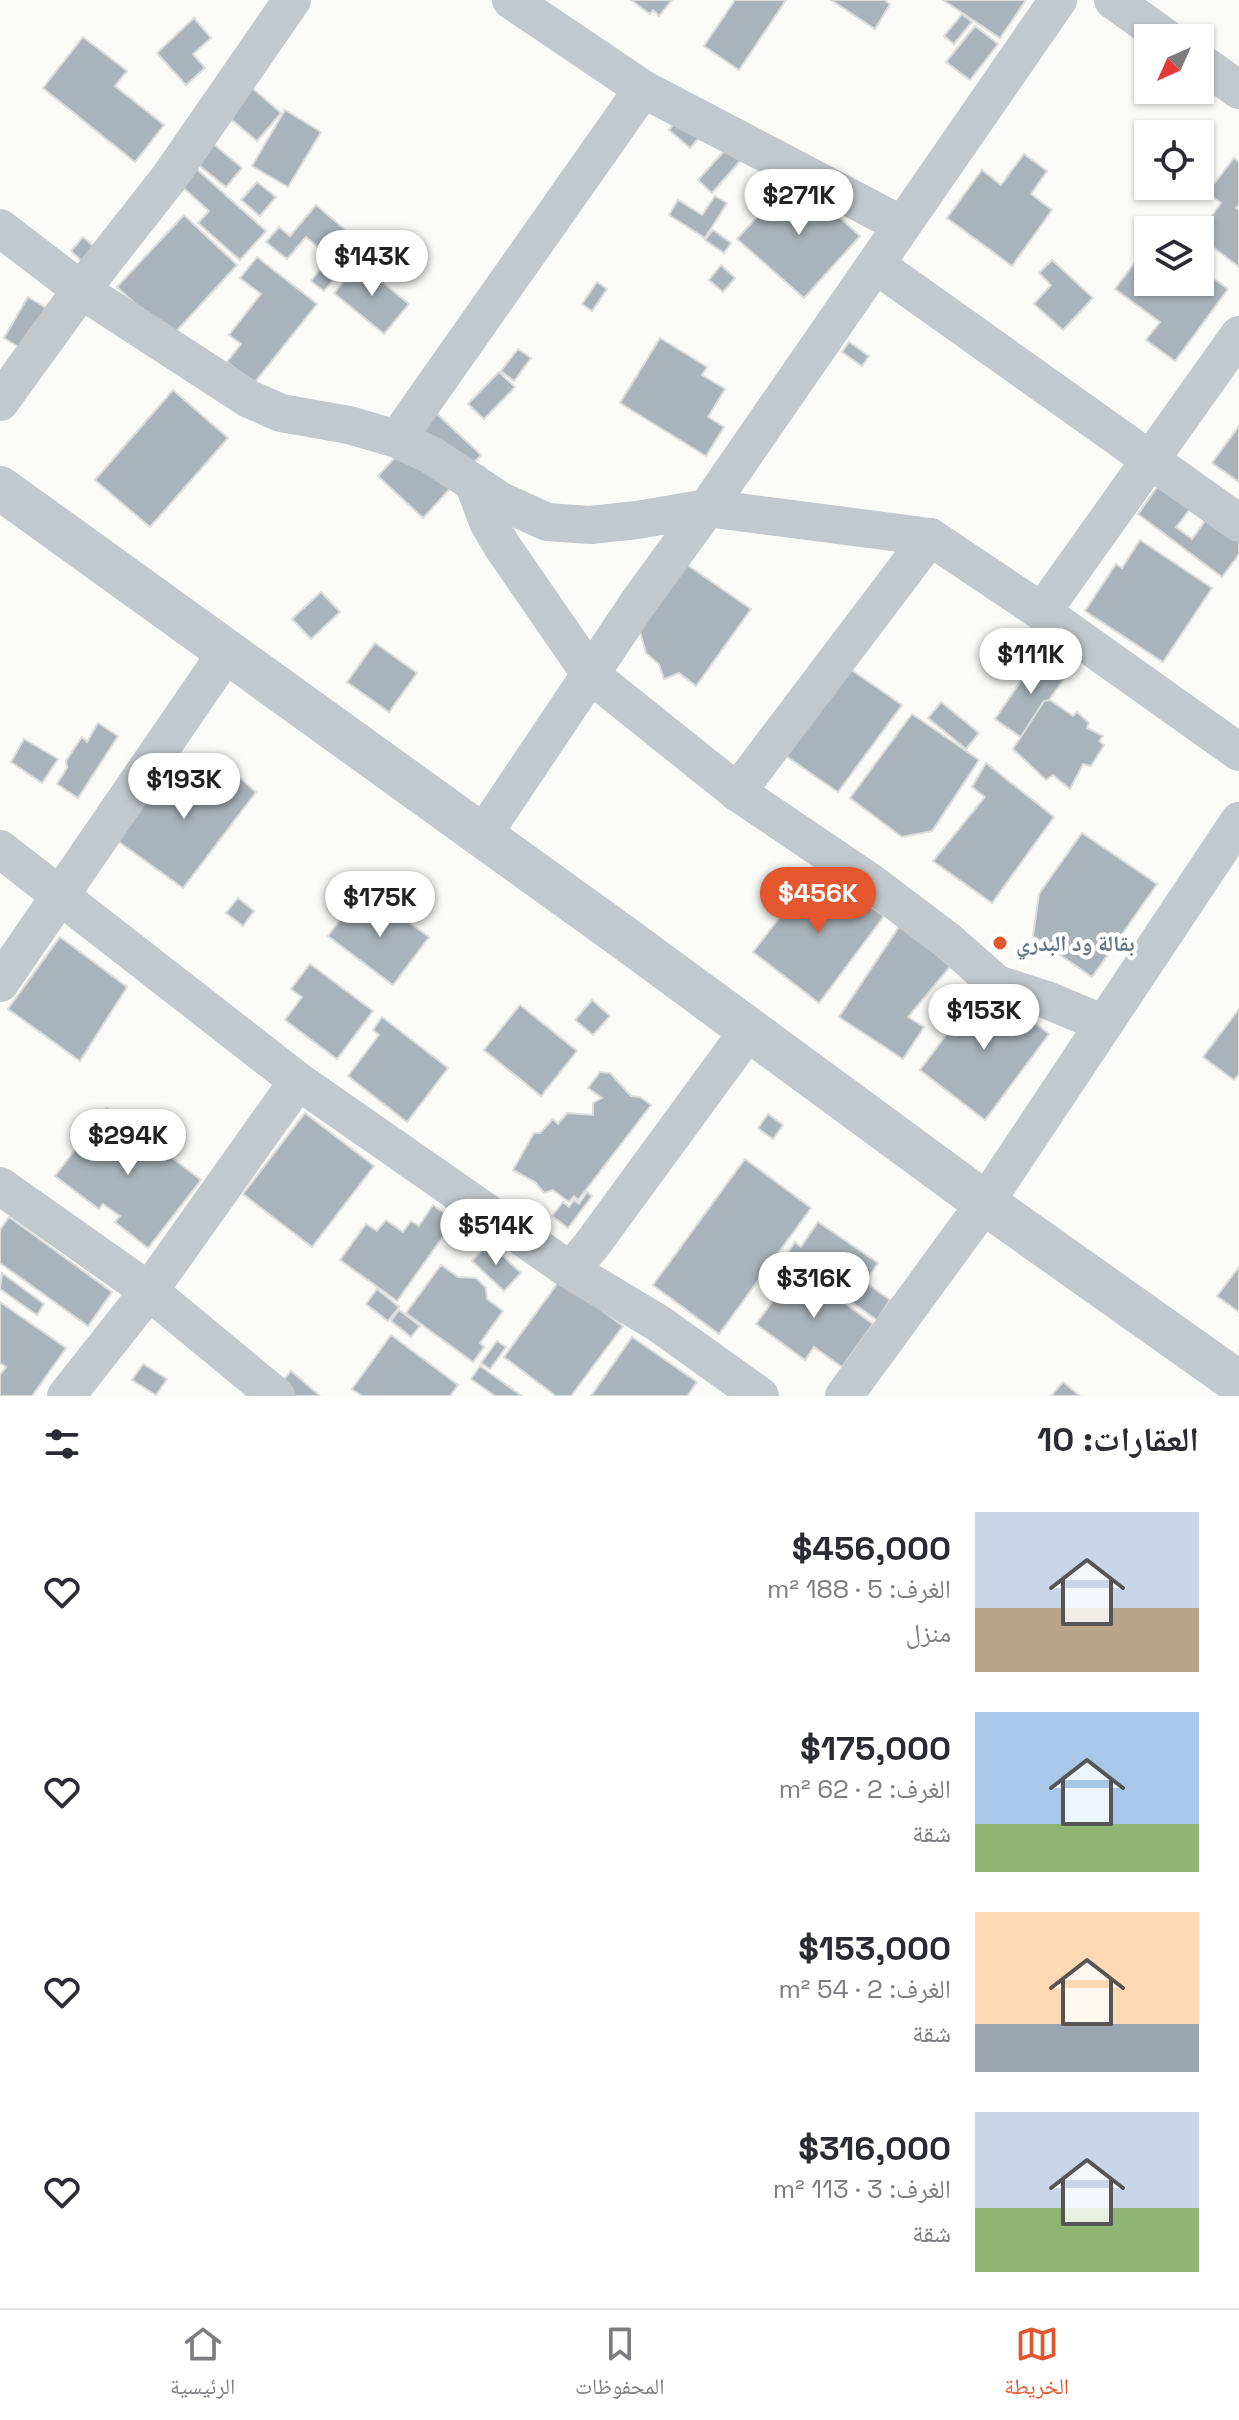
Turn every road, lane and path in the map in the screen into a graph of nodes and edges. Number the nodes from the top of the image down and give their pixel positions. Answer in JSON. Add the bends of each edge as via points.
{"nodes":[{"id":1,"x":292,"y":0,"type":"edge"},
{"id":2,"x":511,"y":0,"type":"edge"},
{"id":3,"x":1058,"y":0,"type":"edge"},
{"id":4,"x":1113,"y":0,"type":"edge"},
{"id":5,"x":1146,"y":24,"type":"edge"},
{"id":6,"x":1214,"y":72,"type":"edge"},
{"id":7,"x":643,"y":89,"type":"junction"},
{"id":8,"x":1239,"y":90,"type":"edge"},
{"id":9,"x":902,"y":225,"type":"junction"},
{"id":10,"x":0,"y":228,"type":"edge"},
{"id":11,"x":876,"y":265,"type":"junction"},
{"id":12,"x":81,"y":290,"type":"junction"},
{"id":13,"x":1239,"y":335,"type":"edge"},
{"id":14,"x":0,"y":402,"type":"edge"},
{"id":15,"x":397,"y":439,"type":"junction"},
{"id":16,"x":1149,"y":459,"type":"junction"},
{"id":17,"x":473,"y":482,"type":"junction"},
{"id":18,"x":0,"y":488,"type":"edge"},
{"id":19,"x":707,"y":508,"type":"junction"},
{"id":20,"x":1239,"y":523,"type":"edge"},
{"id":21,"x":930,"y":537,"type":"junction"},
{"id":22,"x":1042,"y":612,"type":"junction"},
{"id":23,"x":227,"y":652,"type":"junction"},
{"id":24,"x":591,"y":675,"type":"junction"},
{"id":25,"x":1239,"y":752,"type":"edge"},
{"id":26,"x":737,"y":792,"type":"junction"},
{"id":27,"x":1239,"y":821,"type":"edge"},
{"id":28,"x":482,"y":836,"type":"junction"},
{"id":29,"x":0,"y":849,"type":"edge"},
{"id":30,"x":61,"y":895,"type":"junction"},
{"id":31,"x":0,"y":983,"type":"edge"},
{"id":32,"x":1102,"y":1023,"type":"junction"},
{"id":33,"x":749,"y":1030,"type":"junction"},
{"id":34,"x":298,"y":1081,"type":"junction"},
{"id":35,"x":0,"y":1186,"type":"edge"},
{"id":36,"x":985,"y":1203,"type":"junction"},
{"id":37,"x":568,"y":1269,"type":"junction"},
{"id":38,"x":149,"y":1291,"type":"junction"},
{"id":39,"x":1239,"y":1383,"type":"edge"},
{"id":40,"x":66,"y":1396,"type":"edge"},
{"id":41,"x":276,"y":1396,"type":"edge"},
{"id":42,"x":760,"y":1396,"type":"edge"},
{"id":43,"x":844,"y":1396,"type":"edge"}],
"edges":[{"from":1,"to":12,"type":"street","via":[[169,178]]},
{"from":2,"to":7,"type":"street"},
{"from":3,"to":9,"type":"street"},
{"from":4,"to":5,"type":"street"},
{"from":6,"to":8,"type":"street"},
{"from":7,"to":9,"type":"street"},
{"from":7,"to":15,"type":"street"},
{"from":9,"to":11,"type":"street"},
{"from":10,"to":12,"type":"street"},
{"from":11,"to":16,"type":"street"},
{"from":11,"to":19,"type":"street"},
{"from":12,"to":14,"type":"street"},
{"from":12,"to":15,"type":"street","via":[[249,399],[281,413]]},
{"from":13,"to":16,"type":"street"},
{"from":15,"to":17,"type":"street"},
{"from":16,"to":20,"type":"street"},
{"from":16,"to":22,"type":"street"},
{"from":17,"to":19,"type":"street","via":[[547,522],[606,523]]},
{"from":17,"to":24,"type":"street","via":[[502,546]]},
{"from":18,"to":23,"type":"street"},
{"from":19,"to":21,"type":"street"},
{"from":19,"to":24,"type":"street"},
{"from":21,"to":22,"type":"street"},
{"from":21,"to":26,"type":"street"},
{"from":22,"to":25,"type":"street"},
{"from":23,"to":28,"type":"street"},
{"from":23,"to":30,"type":"street"},
{"from":24,"to":26,"type":"street"},
{"from":24,"to":28,"type":"street"},
{"from":26,"to":32,"type":"street","via":[[870,882],[997,984]]},
{"from":27,"to":32,"type":"street"},
{"from":28,"to":33,"type":"street"},
{"from":29,"to":30,"type":"street"},
{"from":30,"to":31,"type":"street"},
{"from":30,"to":34,"type":"street"},
{"from":32,"to":36,"type":"street"},
{"from":33,"to":36,"type":"street"},
{"from":33,"to":37,"type":"street","via":[[591,1246]]},
{"from":34,"to":37,"type":"street"},
{"from":34,"to":38,"type":"street"},
{"from":35,"to":38,"type":"street"},
{"from":36,"to":39,"type":"street"},
{"from":36,"to":43,"type":"street"},
{"from":37,"to":42,"type":"street","via":[[658,1323]]},
{"from":38,"to":40,"type":"street"},
{"from":38,"to":41,"type":"street"}]}
